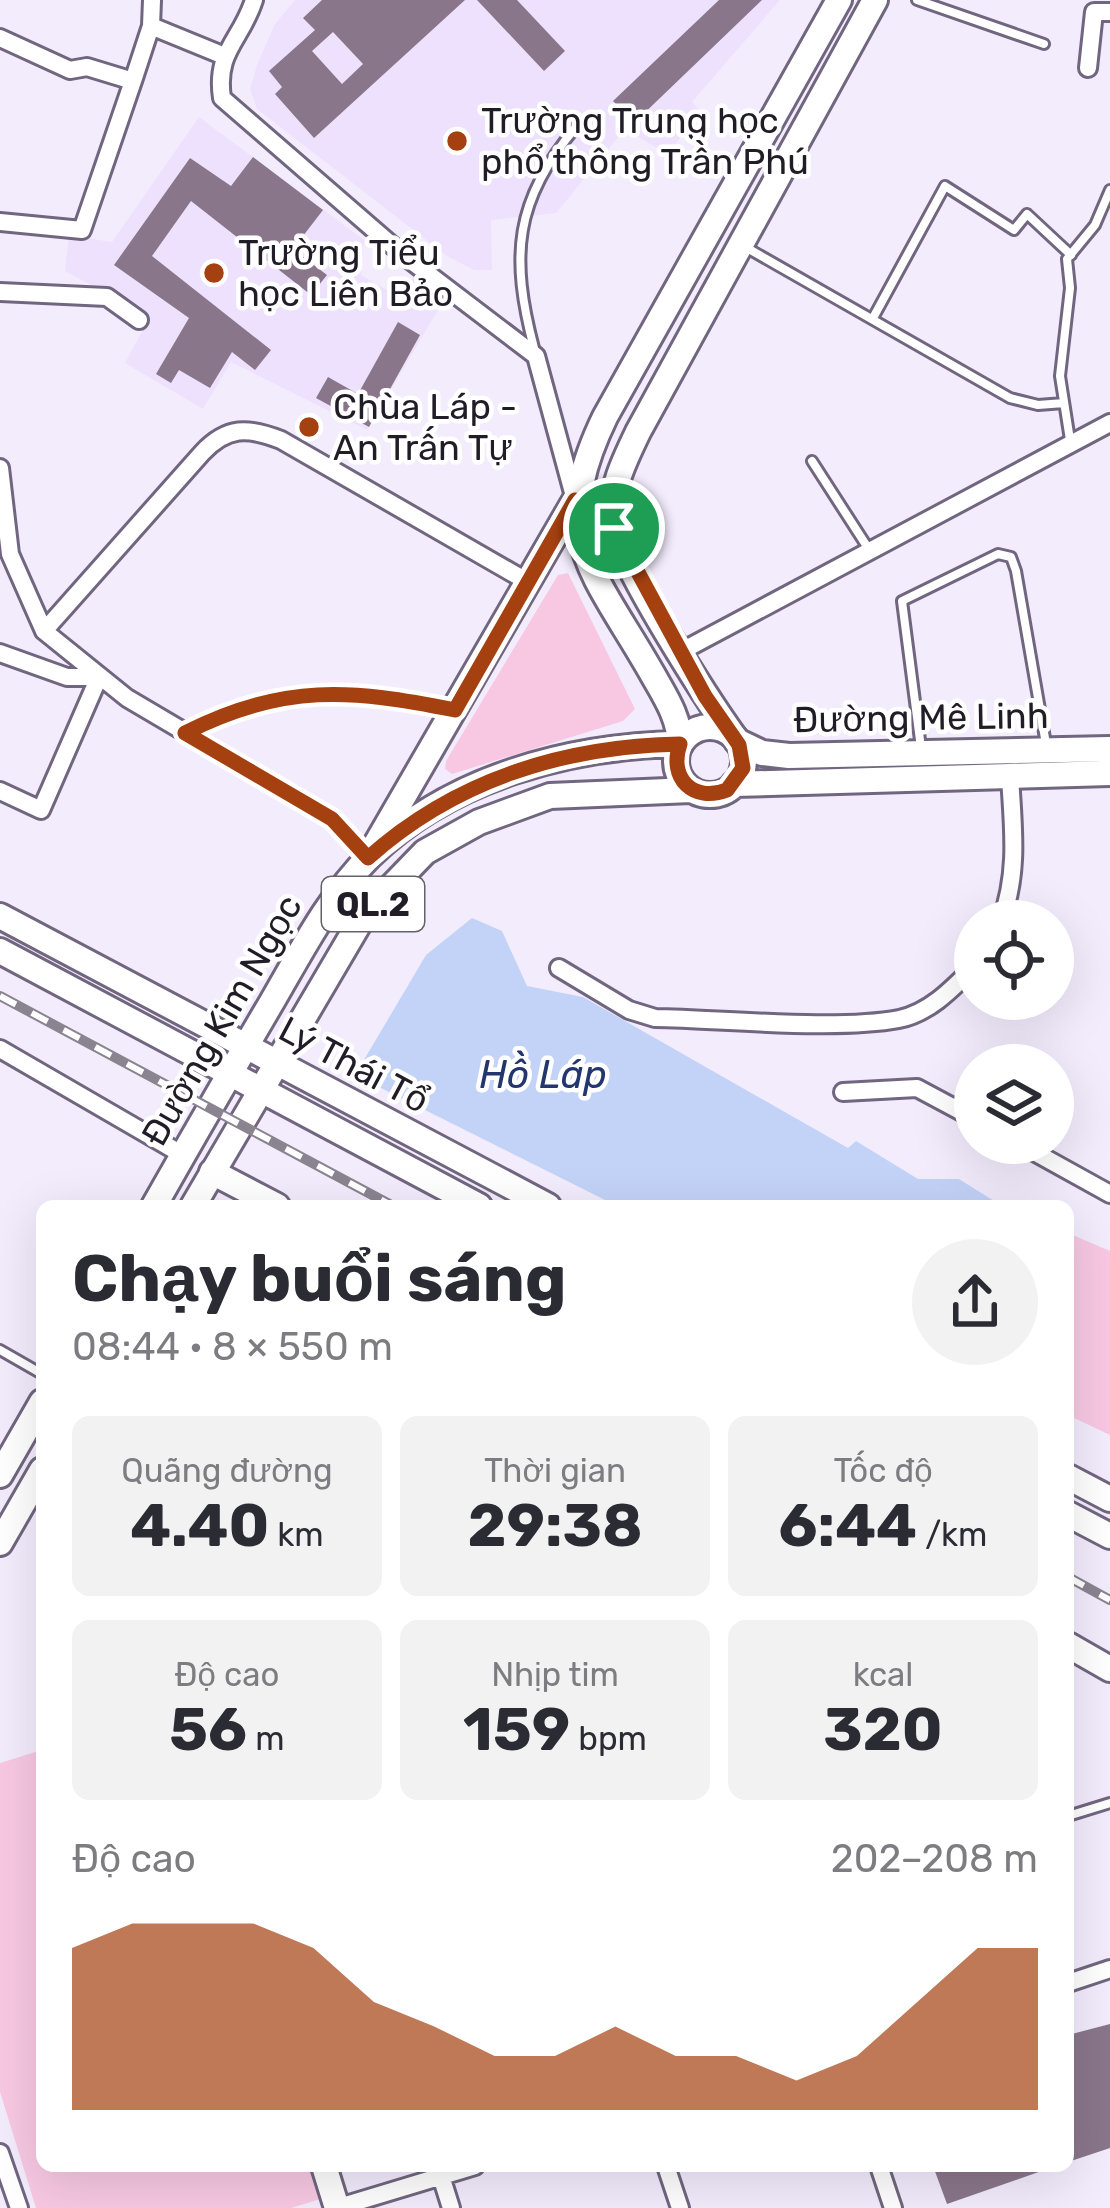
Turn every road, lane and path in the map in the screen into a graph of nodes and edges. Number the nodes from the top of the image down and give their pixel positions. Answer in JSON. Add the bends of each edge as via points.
{"nodes":[{"id":1,"x":152,"y":0,"type":"edge"},
{"id":2,"x":254,"y":0,"type":"edge"},
{"id":3,"x":839,"y":0,"type":"edge"},
{"id":4,"x":875,"y":0,"type":"edge"},
{"id":5,"x":917,"y":0,"type":"edge"},
{"id":6,"x":1110,"y":12,"type":"edge"},
{"id":7,"x":151,"y":26,"type":"junction"},
{"id":8,"x":0,"y":38,"type":"edge"},
{"id":9,"x":1044,"y":44,"type":"dead end"},
{"id":10,"x":222,"y":56,"type":"junction"},
{"id":11,"x":1088,"y":68,"type":"dead end"},
{"id":12,"x":133,"y":81,"type":"junction"},
{"id":13,"x":576,"y":127,"type":"dead end"},
{"id":14,"x":1110,"y":190,"type":"edge"},
{"id":15,"x":0,"y":222,"type":"edge"},
{"id":16,"x":740,"y":245,"type":"junction"},
{"id":17,"x":1071,"y":255,"type":"junction"},
{"id":18,"x":0,"y":292,"type":"edge"},
{"id":19,"x":873,"y":318,"type":"junction"},
{"id":20,"x":139,"y":320,"type":"dead end"},
{"id":21,"x":536,"y":356,"type":"junction"},
{"id":22,"x":1064,"y":403,"type":"junction"},
{"id":23,"x":1110,"y":423,"type":"edge"},
{"id":24,"x":1070,"y":440,"type":"junction"},
{"id":25,"x":812,"y":461,"type":"dead end"},
{"id":26,"x":0,"y":468,"type":"edge"},
{"id":27,"x":575,"y":500,"type":"junction"},
{"id":28,"x":614,"y":528,"type":"junction"},
{"id":29,"x":869,"y":549,"type":"junction"},
{"id":30,"x":528,"y":582,"type":"junction"},
{"id":31,"x":44,"y":631,"type":"junction"},
{"id":32,"x":680,"y":652,"type":"junction"},
{"id":33,"x":0,"y":653,"type":"edge"},
{"id":34,"x":99,"y":677,"type":"junction"},
{"id":35,"x":455,"y":710,"type":"junction"},
{"id":36,"x":185,"y":733,"type":"junction"},
{"id":37,"x":737,"y":741,"type":"junction"},
{"id":38,"x":680,"y":744,"type":"junction"},
{"id":39,"x":1110,"y":749,"type":"edge"},
{"id":40,"x":1047,"y":752,"type":"junction"},
{"id":41,"x":921,"y":754,"type":"junction"},
{"id":42,"x":1110,"y":773,"type":"edge"},
{"id":43,"x":1010,"y":776,"type":"junction"},
{"id":44,"x":734,"y":784,"type":"junction"},
{"id":45,"x":691,"y":790,"type":"junction"},
{"id":46,"x":0,"y":791,"type":"edge"},
{"id":47,"x":368,"y":858,"type":"junction"},
{"id":48,"x":1009,"y":900,"type":"edge"},
{"id":49,"x":0,"y":916,"type":"edge"},
{"id":50,"x":0,"y":951,"type":"edge"},
{"id":51,"x":559,"y":968,"type":"dead end"},
{"id":52,"x":954,"y":985,"type":"edge"},
{"id":53,"x":245,"y":1047,"type":"junction"},
{"id":54,"x":0,"y":1049,"type":"edge"},
{"id":55,"x":274,"y":1063,"type":"junction"},
{"id":56,"x":229,"y":1075,"type":"junction"},
{"id":57,"x":258,"y":1090,"type":"junction"},
{"id":58,"x":843,"y":1092,"type":"dead end"},
{"id":59,"x":954,"y":1108,"type":"edge"},
{"id":60,"x":183,"y":1155,"type":"junction"},
{"id":61,"x":1056,"y":1164,"type":"edge"},
{"id":62,"x":212,"y":1172,"type":"junction"},
{"id":63,"x":1110,"y":1194,"type":"edge"},
{"id":64,"x":157,"y":1200,"type":"edge"},
{"id":65,"x":196,"y":1200,"type":"edge"},
{"id":66,"x":266,"y":1200,"type":"edge"},
{"id":67,"x":468,"y":1200,"type":"edge"},
{"id":68,"x":537,"y":1200,"type":"edge"},
{"id":69,"x":0,"y":1349,"type":"edge"},
{"id":70,"x":36,"y":1370,"type":"edge"},
{"id":71,"x":36,"y":1412,"type":"edge"},
{"id":72,"x":0,"y":1475,"type":"edge"},
{"id":73,"x":36,"y":1480,"type":"edge"},
{"id":74,"x":1074,"y":1481,"type":"edge"},
{"id":75,"x":1110,"y":1499,"type":"edge"},
{"id":76,"x":1074,"y":1517,"type":"edge"},
{"id":77,"x":1110,"y":1536,"type":"edge"},
{"id":78,"x":0,"y":1543,"type":"edge"},
{"id":79,"x":1074,"y":1648,"type":"edge"},
{"id":80,"x":1110,"y":1669,"type":"edge"},
{"id":81,"x":1110,"y":1803,"type":"edge"},
{"id":82,"x":1074,"y":1814,"type":"edge"},
{"id":83,"x":1110,"y":1969,"type":"edge"},
{"id":84,"x":1074,"y":1981,"type":"edge"},
{"id":85,"x":0,"y":2153,"type":"edge"},
{"id":86,"x":326,"y":2172,"type":"edge"},
{"id":87,"x":455,"y":2172,"type":"edge"},
{"id":88,"x":668,"y":2172,"type":"edge"},
{"id":89,"x":881,"y":2172,"type":"edge"},
{"id":90,"x":441,"y":2176,"type":"junction"},
{"id":91,"x":19,"y":2208,"type":"edge"},
{"id":92,"x":336,"y":2208,"type":"edge"},
{"id":93,"x":451,"y":2208,"type":"edge"},
{"id":94,"x":680,"y":2208,"type":"edge"},
{"id":95,"x":893,"y":2208,"type":"edge"}],
"edges":[{"from":1,"to":7,"type":"street"},
{"from":2,"to":10,"type":"street"},
{"from":3,"to":27,"type":"main road","via":[[605,418]]},
{"from":4,"to":16,"type":"main road"},
{"from":5,"to":9,"type":"lane"},
{"from":6,"to":11,"type":"street","via":[[1094,12]]},
{"from":7,"to":10,"type":"street"},
{"from":7,"to":12,"type":"street"},
{"from":8,"to":12,"type":"street","via":[[70,70]]},
{"from":10,"to":21,"type":"street","via":[[222,98],[240,118]]},
{"from":12,"to":15,"type":"street","via":[[82,230]]},
{"from":13,"to":21,"type":"lane","via":[[544,165],[523,220],[518,290]]},
{"from":14,"to":17,"type":"lane","via":[[1096,225]]},
{"from":16,"to":19,"type":"lane"},
{"from":16,"to":28,"type":"main road","via":[[627,456],[614,490]]},
{"from":17,"to":19,"type":"lane","via":[[1027,214],[1014,230],[945,186]]},
{"from":17,"to":22,"type":"lane","via":[[1061,333]]},
{"from":18,"to":20,"type":"street","via":[[106,297]]},
{"from":19,"to":22,"type":"lane","via":[[1010,398]]},
{"from":21,"to":27,"type":"street"},
{"from":22,"to":24,"type":"lane"},
{"from":23,"to":24,"type":"street"},
{"from":24,"to":29,"type":"street"},
{"from":25,"to":29,"type":"lane"},
{"from":26,"to":31,"type":"street","via":[[10,554]]},
{"from":27,"to":28,"type":"street"},
{"from":27,"to":30,"type":"main road"},
{"from":27,"to":38,"type":"main road","via":[[580,545],[674,712]]},
{"from":28,"to":32,"type":"main road"},
{"from":29,"to":32,"type":"street"},
{"from":30,"to":31,"type":"street","via":[[281,440],[234,430],[219,435]]},
{"from":30,"to":35,"type":"main road"},
{"from":31,"to":34,"type":"street"},
{"from":32,"to":37,"type":"main road"},
{"from":33,"to":34,"type":"street","via":[[67,677]]},
{"from":34,"to":36,"type":"street"},
{"from":34,"to":46,"type":"street","via":[[41,810]]},
{"from":35,"to":36,"type":"lane","via":[[323,691],[232,709]]},
{"from":35,"to":47,"type":"main road"},
{"from":36,"to":47,"type":"street","via":[[332,819]]},
{"from":37,"to":38,"type":"main road","number":"QL.2","via":[[708,728]]},
{"from":37,"to":41,"type":"main road","name":"Đường Mê Linh","number":"QL.2","via":[[782,756]]},
{"from":37,"to":44,"type":"main road","via":[[744,763]]},
{"from":38,"to":45,"type":"main road","via":[[676,769]]},
{"from":38,"to":47,"type":"main road","name":"Đường Kim Ngọc","number":"QL.2","via":[[589,752],[500,776],[437,806]]},
{"from":39,"to":40,"type":"main road","name":"Đường Mê Linh","number":"QL.2"},
{"from":40,"to":41,"type":"main road","name":"Đường Mê Linh","number":"QL.2"},
{"from":40,"to":41,"type":"lane","via":[[1016,571],[1011,556],[998,554],[902,601]]},
{"from":42,"to":43,"type":"main road","name":"Đường Mê Linh","number":"QL.2"},
{"from":43,"to":44,"type":"main road","name":"Đường Mê Linh","number":"QL.2"},
{"from":43,"to":48,"type":"street"},
{"from":44,"to":45,"type":"main road","number":"QL.2","via":[[714,795]]},
{"from":45,"to":55,"type":"main road","name":"Đường Kim Ngọc","number":"QL.2","via":[[550,796],[425,852],[364,915]]},
{"from":47,"to":53,"type":"main road","name":"Đường Kim Ngọc","number":"QL.2","via":[[336,896]]},
{"from":49,"to":53,"type":"main road","name":"Lý Thái Tổ"},
{"from":50,"to":56,"type":"main road","name":"Lý Thái Tổ"},
{"from":51,"to":52,"type":"street","via":[[655,1018],[902,1019]]},
{"from":53,"to":55,"type":"main road","name":"Lý Thái Tổ"},
{"from":53,"to":56,"type":"main road","name":"Đường Kim Ngọc","number":"QL.2"},
{"from":54,"to":60,"type":"street"},
{"from":55,"to":57,"type":"main road","name":"Đường Kim Ngọc","number":"QL.2"},
{"from":55,"to":68,"type":"main road","name":"Lý Thái Tổ"},
{"from":56,"to":57,"type":"main road","name":"Lý Thái Tổ"},
{"from":56,"to":60,"type":"main road","name":"Đường Kim Ngọc","number":"QL.2"},
{"from":57,"to":62,"type":"main road","name":"Đường Kim Ngọc","number":"QL.2"},
{"from":57,"to":67,"type":"main road","name":"Lý Thái Tổ"},
{"from":58,"to":59,"type":"street","via":[[917,1088]]},
{"from":60,"to":64,"type":"main road","name":"Đường Kim Ngọc","number":"QL.2"},
{"from":61,"to":63,"type":"street"},
{"from":62,"to":65,"type":"main road","name":"Đường Kim Ngọc","number":"QL.2"},
{"from":62,"to":66,"type":"main road"},
{"from":69,"to":70,"type":"lane"},
{"from":71,"to":72,"type":"main road"},
{"from":73,"to":78,"type":"main road"},
{"from":74,"to":75,"type":"main road"},
{"from":76,"to":77,"type":"main road"},
{"from":79,"to":80,"type":"main road"},
{"from":81,"to":82,"type":"lane"},
{"from":83,"to":84,"type":"street"},
{"from":85,"to":91,"type":"street"},
{"from":86,"to":92,"type":"main road"},
{"from":87,"to":90,"type":"street"},
{"from":88,"to":94,"type":"street"},
{"from":89,"to":95,"type":"street"},
{"from":90,"to":92,"type":"street"},
{"from":90,"to":93,"type":"street"}]}
